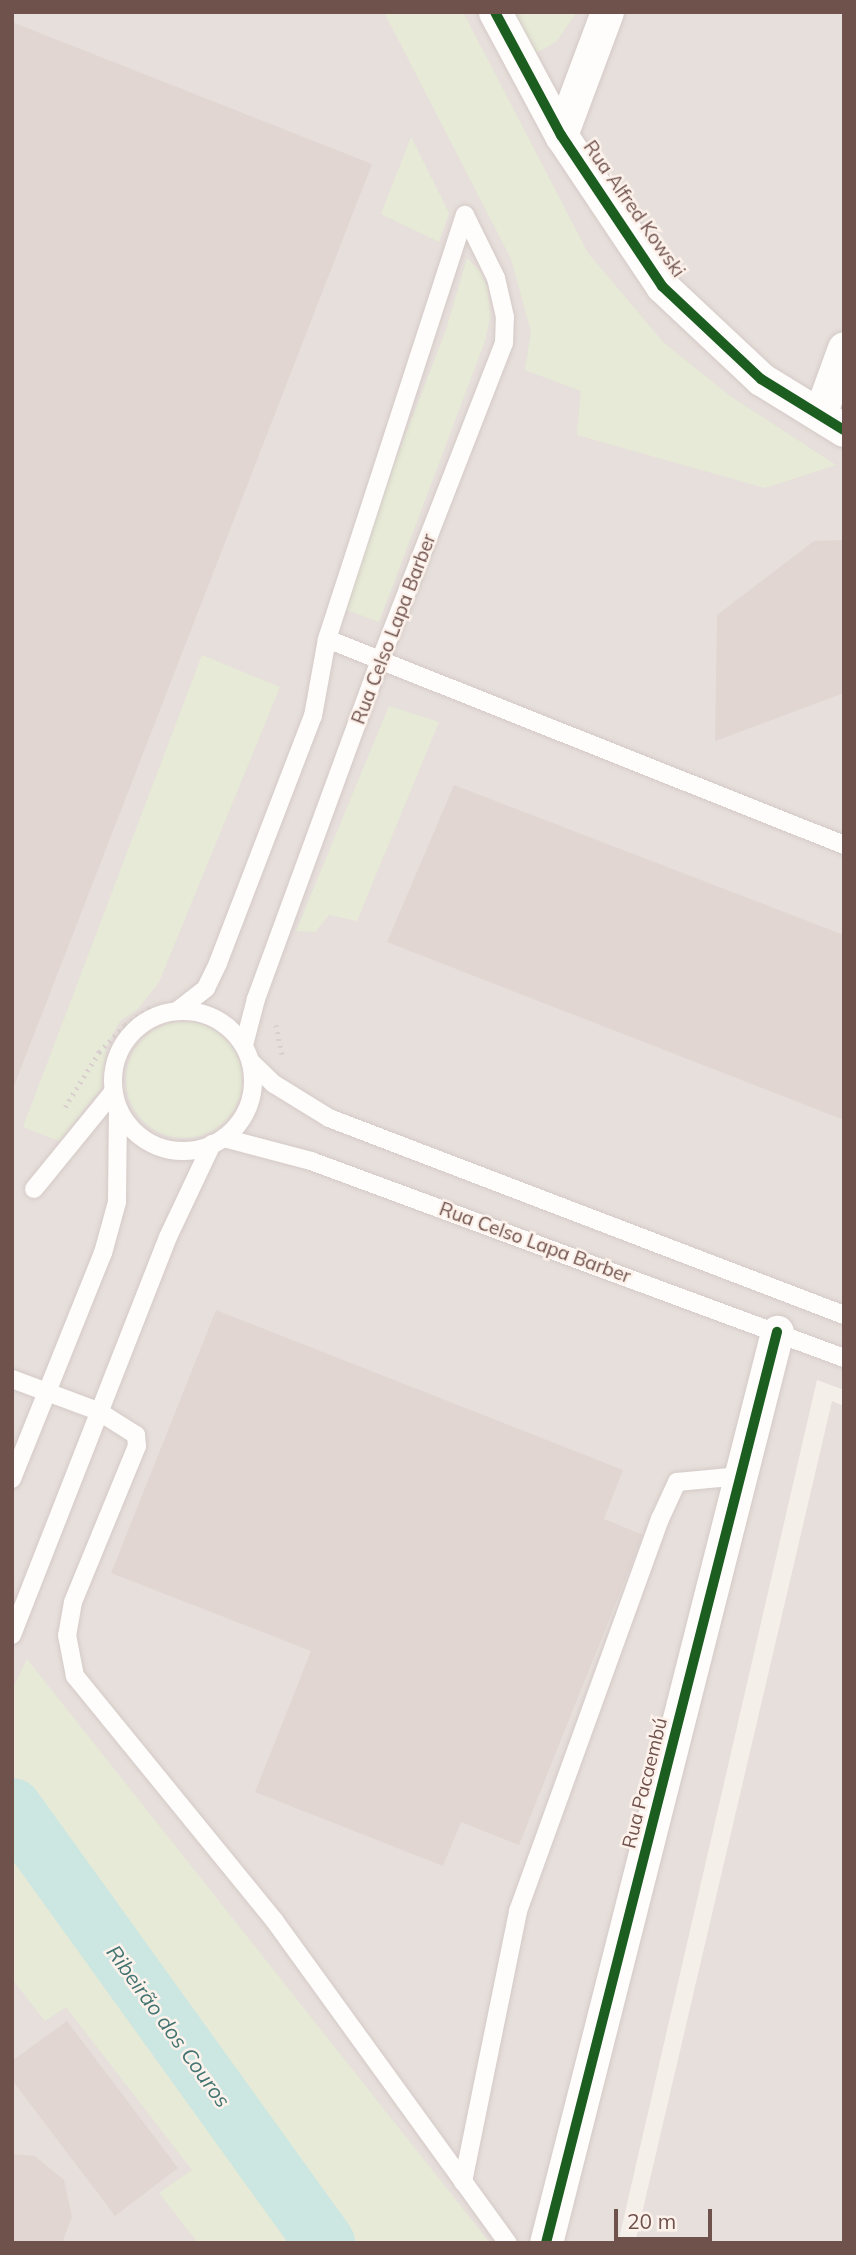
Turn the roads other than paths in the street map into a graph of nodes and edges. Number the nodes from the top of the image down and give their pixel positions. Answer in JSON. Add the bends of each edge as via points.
{"nodes":[{"id":1,"x":495,"y":12,"type":"edge"},
{"id":2,"x":607,"y":12,"type":"edge"},
{"id":3,"x":561,"y":135,"type":"junction"},
{"id":4,"x":844,"y":348,"type":"edge"},
{"id":5,"x":832,"y":422,"type":"edge"},
{"id":6,"x":327,"y":639,"type":"junction"},
{"id":7,"x":380,"y":661,"type":"junction"},
{"id":8,"x":844,"y":845,"type":"edge"},
{"id":9,"x":177,"y":1010,"type":"junction"},
{"id":10,"x":247,"y":1054,"type":"junction"},
{"id":11,"x":115,"y":1101,"type":"junction"},
{"id":12,"x":218,"y":1141,"type":"junction"},
{"id":13,"x":34,"y":1189,"type":"dead end"},
{"id":14,"x":844,"y":1315,"type":"edge"},
{"id":15,"x":777,"y":1332,"type":"junction"},
{"id":16,"x":844,"y":1358,"type":"edge"},
{"id":17,"x":12,"y":1378,"type":"edge"},
{"id":18,"x":48,"y":1392,"type":"junction"},
{"id":19,"x":98,"y":1411,"type":"junction"},
{"id":20,"x":741,"y":1476,"type":"junction"},
{"id":21,"x":12,"y":1479,"type":"edge"},
{"id":22,"x":12,"y":1635,"type":"edge"},
{"id":23,"x":463,"y":2182,"type":"junction"},
{"id":24,"x":508,"y":2243,"type":"edge"},
{"id":25,"x":546,"y":2243,"type":"edge"}],
"edges":[{"from":1,"to":3,"type":"street","name":"Rua Alfred Kowski"},
{"from":2,"to":3,"type":"street"},
{"from":3,"to":5,"type":"street","name":"Rua Alfred Kowski","via":[[662,286],[761,379]]},
{"from":4,"to":5,"type":"street"},
{"from":6,"to":7,"type":"lane"},
{"from":6,"to":7,"type":"lane","name":"Rua Celso Lapa Barber","via":[[465,215],[496,278],[505,317],[504,343]]},
{"from":6,"to":9,"type":"lane","via":[[313,716],[218,963],[206,988]]},
{"from":7,"to":8,"type":"lane"},
{"from":7,"to":10,"type":"lane","name":"Rua Celso Lapa Barber","via":[[256,999]]},
{"from":9,"to":10,"type":"lane","via":[[203,1013],[227,1025]]},
{"from":9,"to":11,"type":"lane","via":[[136,1027],[125,1041],[116,1057]]},
{"from":10,"to":12,"type":"lane","via":[[250,1104]]},
{"from":10,"to":14,"type":"lane","via":[[303,1101],[342,1123]]},
{"from":11,"to":12,"type":"lane","via":[[148,1142],[191,1150]]},
{"from":11,"to":13,"type":"lane"},
{"from":11,"to":18,"type":"lane","via":[[117,1202],[103,1253]]},
{"from":12,"to":15,"type":"lane","name":"Rua Celso Lapa Barber","via":[[311,1161]]},
{"from":12,"to":19,"type":"lane","via":[[187,1192]]},
{"from":15,"to":16,"type":"lane","name":"Rua Celso Lapa Barber"},
{"from":15,"to":20,"type":"street","name":"Rua Pacaembú"},
{"from":17,"to":18,"type":"lane"},
{"from":18,"to":19,"type":"lane"},
{"from":18,"to":21,"type":"lane"},
{"from":19,"to":22,"type":"lane"},
{"from":19,"to":23,"type":"lane","via":[[136,1436],[137,1446],[73,1602],[67,1635],[75,1676],[274,1920]]},
{"from":20,"to":23,"type":"lane","via":[[677,1482],[660,1519],[518,1910]]},
{"from":20,"to":25,"type":"street","name":"Rua Pacaembú"},
{"from":23,"to":24,"type":"lane"}]}
